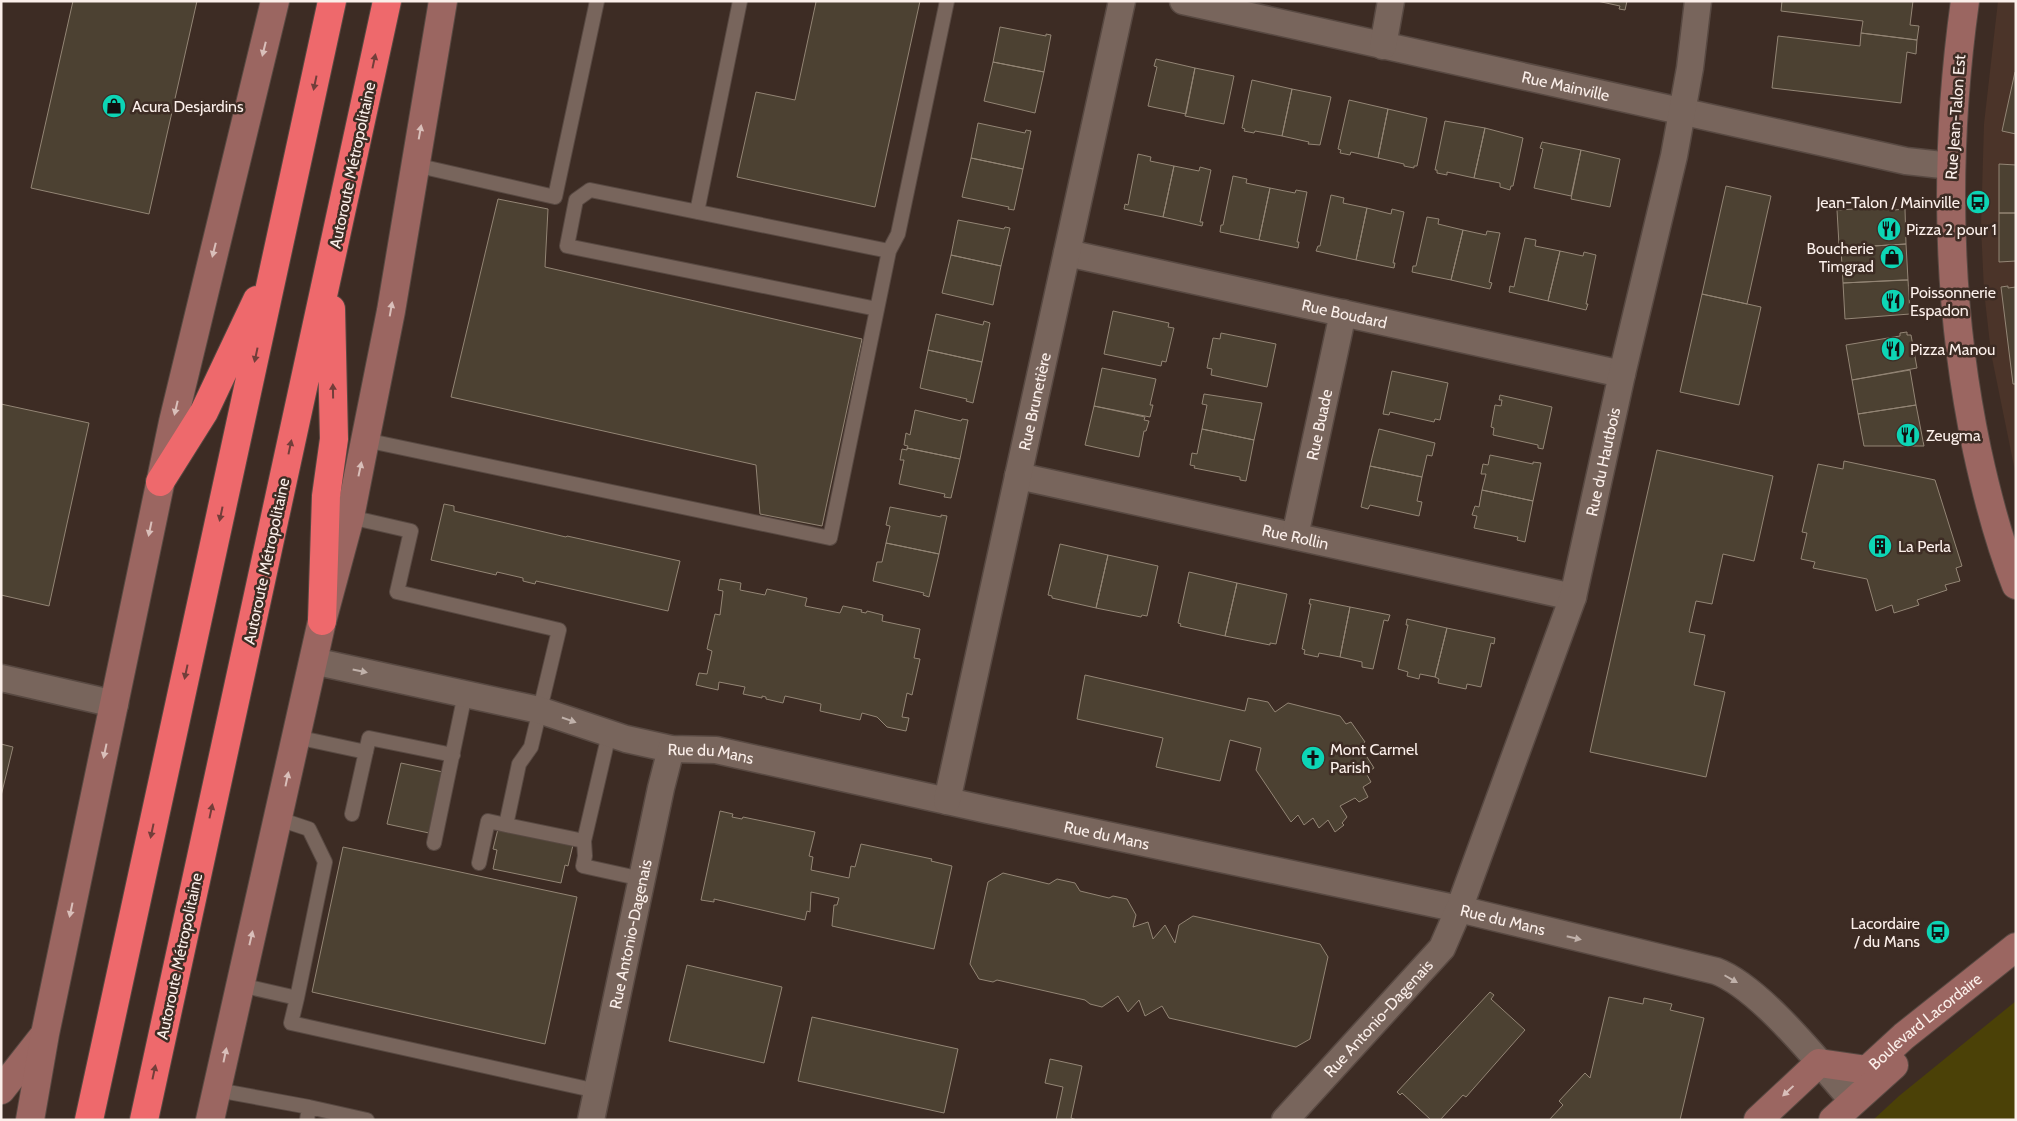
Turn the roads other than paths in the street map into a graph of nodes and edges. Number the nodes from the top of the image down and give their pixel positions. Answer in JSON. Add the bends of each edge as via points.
{"nodes":[{"id":1,"x":276,"y":1,"type":"edge"},
{"id":2,"x":332,"y":1,"type":"edge"},
{"id":3,"x":387,"y":1,"type":"edge"},
{"id":4,"x":443,"y":1,"type":"edge"},
{"id":5,"x":597,"y":1,"type":"edge"},
{"id":6,"x":740,"y":1,"type":"edge"},
{"id":7,"x":947,"y":1,"type":"edge"},
{"id":8,"x":1122,"y":1,"type":"edge"},
{"id":9,"x":1183,"y":1,"type":"edge"},
{"id":10,"x":1391,"y":1,"type":"edge"},
{"id":11,"x":1698,"y":1,"type":"edge"},
{"id":12,"x":1965,"y":1,"type":"edge"},
{"id":13,"x":1383,"y":46,"type":"junction"},
{"id":14,"x":1682,"y":113,"type":"junction"},
{"id":15,"x":415,"y":165,"type":"junction"},
{"id":16,"x":1951,"y":166,"type":"junction"},
{"id":17,"x":556,"y":196,"type":"junction"},
{"id":18,"x":576,"y":200,"type":"junction"},
{"id":19,"x":697,"y":212,"type":"junction"},
{"id":20,"x":889,"y":251,"type":"junction"},
{"id":21,"x":1067,"y":253,"type":"junction"},
{"id":22,"x":278,"y":256,"type":"junction"},
{"id":23,"x":330,"y":262,"type":"junction"},
{"id":24,"x":877,"y":309,"type":"junction"},
{"id":25,"x":1343,"y":313,"type":"junction"},
{"id":26,"x":1622,"y":374,"type":"junction"},
{"id":27,"x":365,"y":440,"type":"junction"},
{"id":28,"x":1018,"y":476,"type":"junction"},
{"id":29,"x":160,"y":482,"type":"junction"},
{"id":30,"x":350,"y":517,"type":"junction"},
{"id":31,"x":1295,"y":536,"type":"junction"},
{"id":32,"x":2016,"y":585,"type":"edge"},
{"id":33,"x":1572,"y":597,"type":"junction"},
{"id":34,"x":322,"y":621,"type":"junction"},
{"id":35,"x":313,"y":661,"type":"junction"},
{"id":36,"x":1,"y":678,"type":"edge"},
{"id":37,"x":465,"y":694,"type":"junction"},
{"id":38,"x":115,"y":704,"type":"junction"},
{"id":39,"x":540,"y":710,"type":"junction"},
{"id":40,"x":608,"y":734,"type":"junction"},
{"id":41,"x":296,"y":737,"type":"junction"},
{"id":42,"x":671,"y":749,"type":"junction"},
{"id":43,"x":366,"y":752,"type":"junction"},
{"id":44,"x":452,"y":755,"type":"junction"},
{"id":45,"x":947,"y":801,"type":"junction"},
{"id":46,"x":352,"y":814,"type":"dead end"},
{"id":47,"x":279,"y":818,"type":"junction"},
{"id":48,"x":506,"y":826,"type":"junction"},
{"id":49,"x":584,"y":841,"type":"junction"},
{"id":50,"x":434,"y":843,"type":"dead end"},
{"id":51,"x":479,"y":863,"type":"dead end"},
{"id":52,"x":642,"y":879,"type":"junction"},
{"id":53,"x":1459,"y":909,"type":"junction"},
{"id":54,"x":2016,"y":947,"type":"edge"},
{"id":55,"x":2016,"y":967,"type":"edge"},
{"id":56,"x":240,"y":985,"type":"junction"},
{"id":57,"x":297,"y":998,"type":"junction"},
{"id":58,"x":45,"y":1034,"type":"junction"},
{"id":59,"x":1819,"y":1063,"type":"junction"},
{"id":60,"x":1,"y":1090,"type":"edge"},
{"id":61,"x":217,"y":1090,"type":"junction"},
{"id":62,"x":597,"y":1091,"type":"junction"},
{"id":63,"x":1853,"y":1101,"type":"junction"},
{"id":64,"x":308,"y":1114,"type":"edge"},
{"id":65,"x":30,"y":1120,"type":"edge"},
{"id":66,"x":90,"y":1120,"type":"edge"},
{"id":67,"x":144,"y":1120,"type":"edge"},
{"id":68,"x":210,"y":1120,"type":"edge"},
{"id":69,"x":366,"y":1120,"type":"edge"},
{"id":70,"x":591,"y":1120,"type":"edge"},
{"id":71,"x":1285,"y":1120,"type":"edge"},
{"id":72,"x":1758,"y":1120,"type":"edge"},
{"id":73,"x":1833,"y":1120,"type":"edge"}],
"edges":[{"from":1,"to":29,"type":"main road","one_way":true},
{"from":2,"to":22,"type":"highway","one_way":true},
{"from":23,"to":3,"type":"highway","name":"Autoroute Métropolitaine","one_way":true},
{"from":15,"to":4,"type":"main road","one_way":true},
{"from":5,"to":17,"type":"lane"},
{"from":6,"to":19,"type":"lane"},
{"from":7,"to":20,"type":"lane","via":[[898,234]]},
{"from":8,"to":21,"type":"street","name":"Rue Brunetière"},
{"from":9,"to":13,"type":"street","name":"Rue Mainville"},
{"from":10,"to":13,"type":"street"},
{"from":11,"to":14,"type":"street","name":"Rue du Hautbois"},
{"from":12,"to":16,"type":"main road","name":"Rue Jean-Talon Est"},
{"from":13,"to":14,"type":"street","name":"Rue Mainville"},
{"from":14,"to":16,"type":"street","name":"Rue Mainville","via":[[1906,161]]},
{"from":14,"to":26,"type":"street","name":"Rue du Hautbois"},
{"from":15,"to":17,"type":"lane"},
{"from":27,"to":15,"type":"main road","one_way":true},
{"from":16,"to":32,"type":"main road","name":"Rue Jean-Talon Est","via":[[1955,292],[1969,408],[1991,507]]},
{"from":17,"to":18,"type":"lane"},
{"from":18,"to":19,"type":"lane","via":[[590,190]]},
{"from":18,"to":24,"type":"lane","via":[[567,246]]},
{"from":19,"to":20,"type":"lane"},
{"from":20,"to":24,"type":"lane"},
{"from":21,"to":25,"type":"street","name":"Rue Boudard"},
{"from":21,"to":28,"type":"street","name":"Rue Brunetière"},
{"from":22,"to":29,"type":"highway","via":[[204,412]]},
{"from":22,"to":66,"type":"highway","one_way":true},
{"from":34,"to":23,"type":"highway","one_way":true,"via":[[326,496],[334,439]]},
{"from":67,"to":23,"type":"highway","name":"Autoroute Métropolitaine","one_way":true},
{"from":24,"to":27,"type":"lane","via":[[830,538]]},
{"from":25,"to":26,"type":"street","name":"Rue Boudard"},
{"from":25,"to":31,"type":"street","name":"Rue Buade"},
{"from":26,"to":33,"type":"street","name":"Rue du Hautbois"},
{"from":30,"to":27,"type":"main road","one_way":true},
{"from":28,"to":31,"type":"street","name":"Rue Rollin"},
{"from":28,"to":45,"type":"street","name":"Rue Brunetière"},
{"from":29,"to":38,"type":"main road","one_way":true},
{"from":30,"to":34,"type":"main road"},
{"from":30,"to":39,"type":"lane","via":[[411,531],[397,592],[559,630]]},
{"from":31,"to":33,"type":"street","name":"Rue Rollin"},
{"from":33,"to":53,"type":"street","name":"Rue du Hautbois"},
{"from":34,"to":35,"type":"main road"},
{"from":35,"to":37,"type":"street","name":"Rue du Mans","one_way":true},
{"from":35,"to":41,"type":"main road"},
{"from":36,"to":38,"type":"street"},
{"from":37,"to":39,"type":"street","name":"Rue du Mans"},
{"from":37,"to":44,"type":"lane"},
{"from":38,"to":58,"type":"main road","one_way":true},
{"from":39,"to":40,"type":"street","name":"Rue du Mans","one_way":true},
{"from":39,"to":48,"type":"lane","via":[[531,747],[519,764]]},
{"from":40,"to":42,"type":"street","name":"Rue du Mans"},
{"from":40,"to":49,"type":"lane"},
{"from":41,"to":43,"type":"lane"},
{"from":47,"to":41,"type":"main road","one_way":true},
{"from":42,"to":45,"type":"street","name":"Rue du Mans","via":[[716,750]]},
{"from":42,"to":52,"type":"street","name":"Rue Antonio-Dagenais"},
{"from":43,"to":44,"type":"lane","via":[[369,738]]},
{"from":43,"to":46,"type":"lane"},
{"from":44,"to":50,"type":"lane"},
{"from":45,"to":53,"type":"street","name":"Rue du Mans"},
{"from":56,"to":47,"type":"main road","one_way":true},
{"from":47,"to":57,"type":"lane","via":[[308,829],[325,862]]},
{"from":48,"to":49,"type":"lane"},
{"from":48,"to":51,"type":"lane","via":[[488,822]]},
{"from":49,"to":52,"type":"lane","via":[[583,866]]},
{"from":52,"to":62,"type":"street","name":"Rue Antonio-Dagenais"},
{"from":53,"to":59,"type":"street","name":"Rue du Mans","one_way":true,"via":[[1728,976],[1780,1021]]},
{"from":53,"to":71,"type":"street","name":"Rue Antonio-Dagenais","via":[[1442,948]]},
{"from":54,"to":59,"type":"main road","name":"Boulevard Lacordaire","via":[[1904,1036],[1867,1070]]},
{"from":55,"to":63,"type":"main road","name":"Boulevard Lacordaire","via":[[1944,1022]]},
{"from":56,"to":57,"type":"lane"},
{"from":61,"to":56,"type":"main road","one_way":true},
{"from":57,"to":62,"type":"lane","via":[[291,1023]]},
{"from":58,"to":60,"type":"main road"},
{"from":58,"to":65,"type":"main road"},
{"from":59,"to":63,"type":"street","name":"Rue du Mans"},
{"from":59,"to":72,"type":"main road","one_way":true},
{"from":61,"to":64,"type":"lane"},
{"from":61,"to":68,"type":"main road"},
{"from":62,"to":70,"type":"street","name":"Rue Antonio-Dagenais"},
{"from":63,"to":73,"type":"main road","name":"Boulevard Lacordaire"},
{"from":64,"to":69,"type":"lane"}]}
